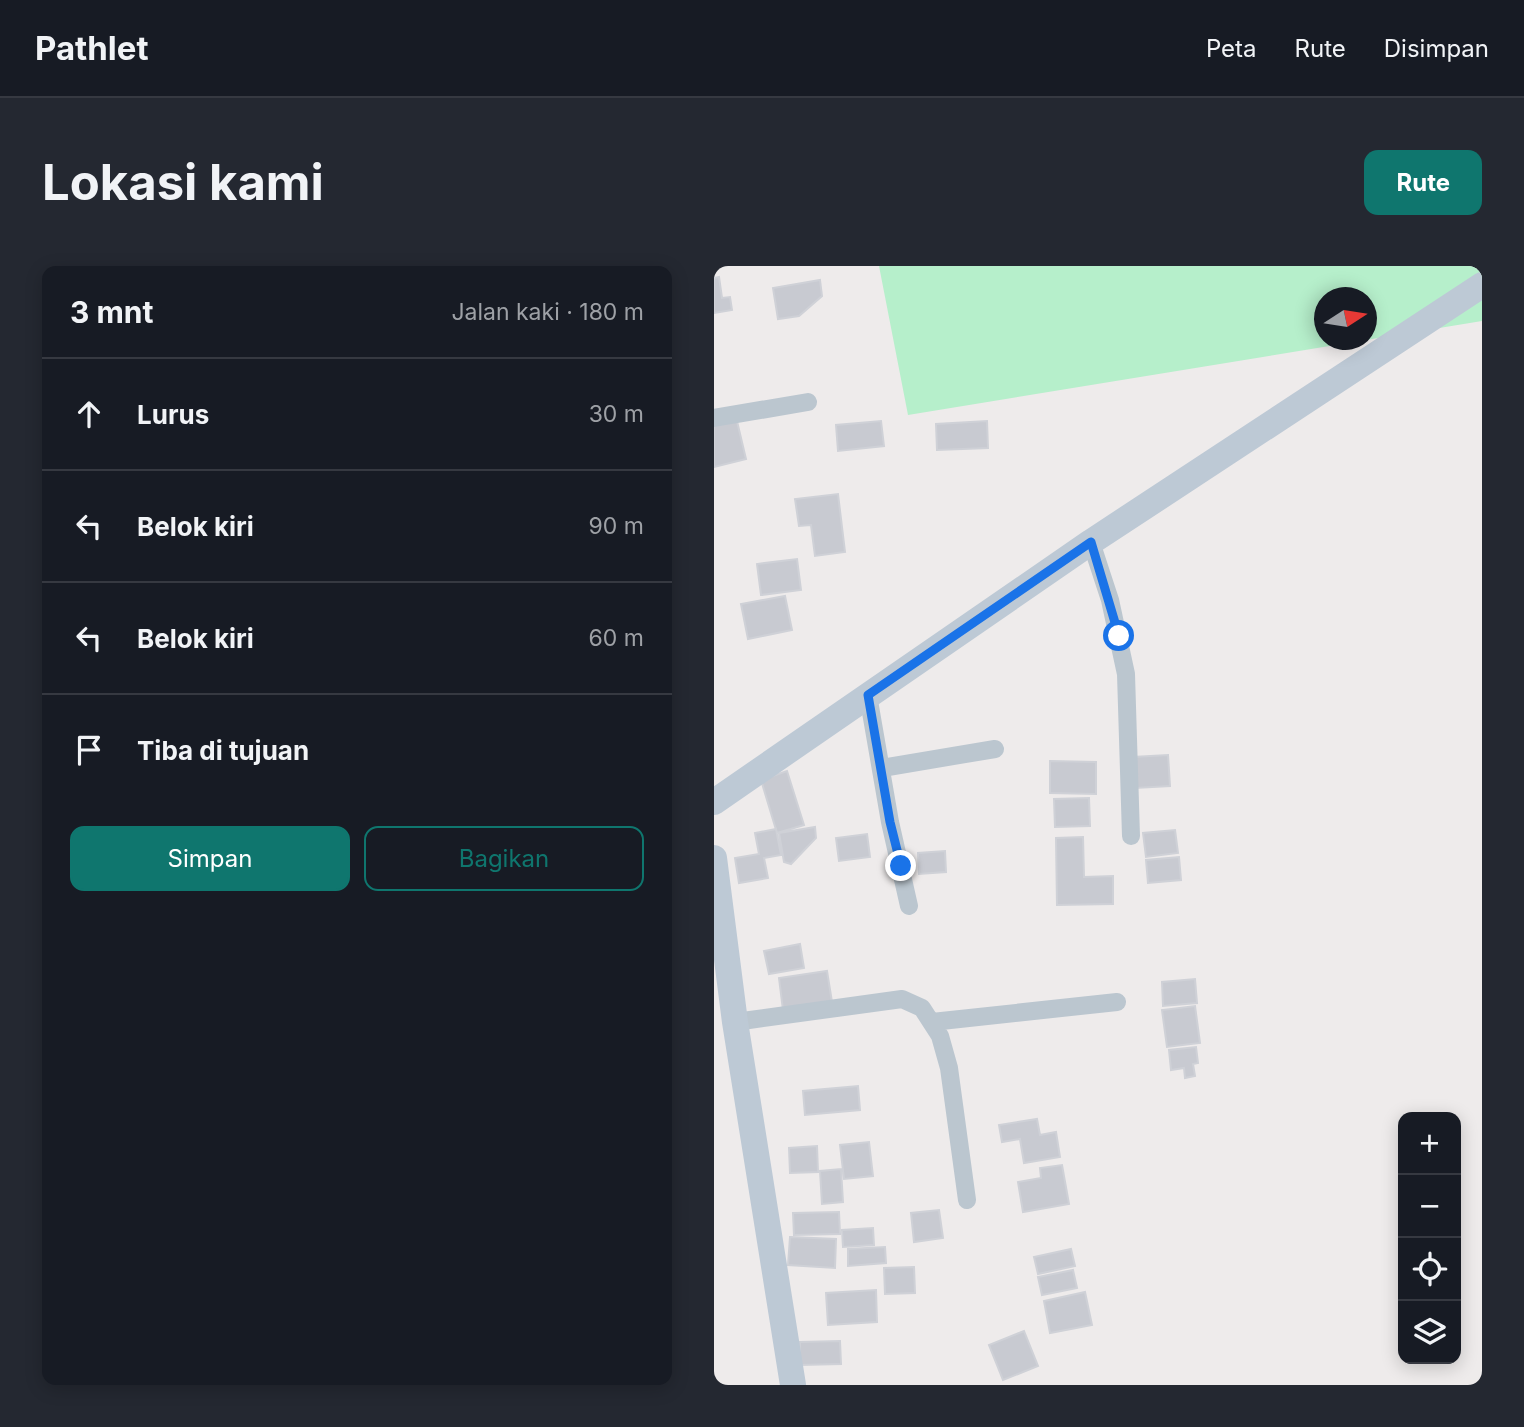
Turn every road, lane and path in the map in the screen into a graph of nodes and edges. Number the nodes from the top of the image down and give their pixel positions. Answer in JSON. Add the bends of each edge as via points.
{"nodes":[{"id":1,"x":1482,"y":285,"type":"edge"},
{"id":2,"x":808,"y":402,"type":"dead end"},
{"id":3,"x":714,"y":418,"type":"edge"},
{"id":4,"x":1091,"y":542,"type":"junction"},
{"id":5,"x":868,"y":695,"type":"junction"},
{"id":6,"x":995,"y":749,"type":"dead end"},
{"id":7,"x":881,"y":768,"type":"junction"},
{"id":8,"x":714,"y":802,"type":"edge"},
{"id":9,"x":1131,"y":836,"type":"dead end"},
{"id":10,"x":714,"y":858,"type":"edge"},
{"id":11,"x":909,"y":906,"type":"dead end"},
{"id":12,"x":1117,"y":1002,"type":"dead end"},
{"id":13,"x":735,"y":1022,"type":"junction"},
{"id":14,"x":932,"y":1022,"type":"junction"},
{"id":15,"x":967,"y":1200,"type":"dead end"},
{"id":16,"x":793,"y":1385,"type":"edge"}],
"edges":[{"from":1,"to":4,"type":"main road"},
{"from":2,"to":3,"type":"street"},
{"from":4,"to":5,"type":"main road"},
{"from":4,"to":9,"type":"street","via":[[1110,600],[1126,674]]},
{"from":5,"to":7,"type":"street"},
{"from":5,"to":8,"type":"main road"},
{"from":6,"to":7,"type":"street"},
{"from":7,"to":11,"type":"street"},
{"from":10,"to":13,"type":"main road"},
{"from":12,"to":14,"type":"street"},
{"from":13,"to":14,"type":"street","via":[[902,999],[922,1008]]},
{"from":13,"to":16,"type":"main road"},
{"from":14,"to":15,"type":"street","via":[[949,1068]]}]}
